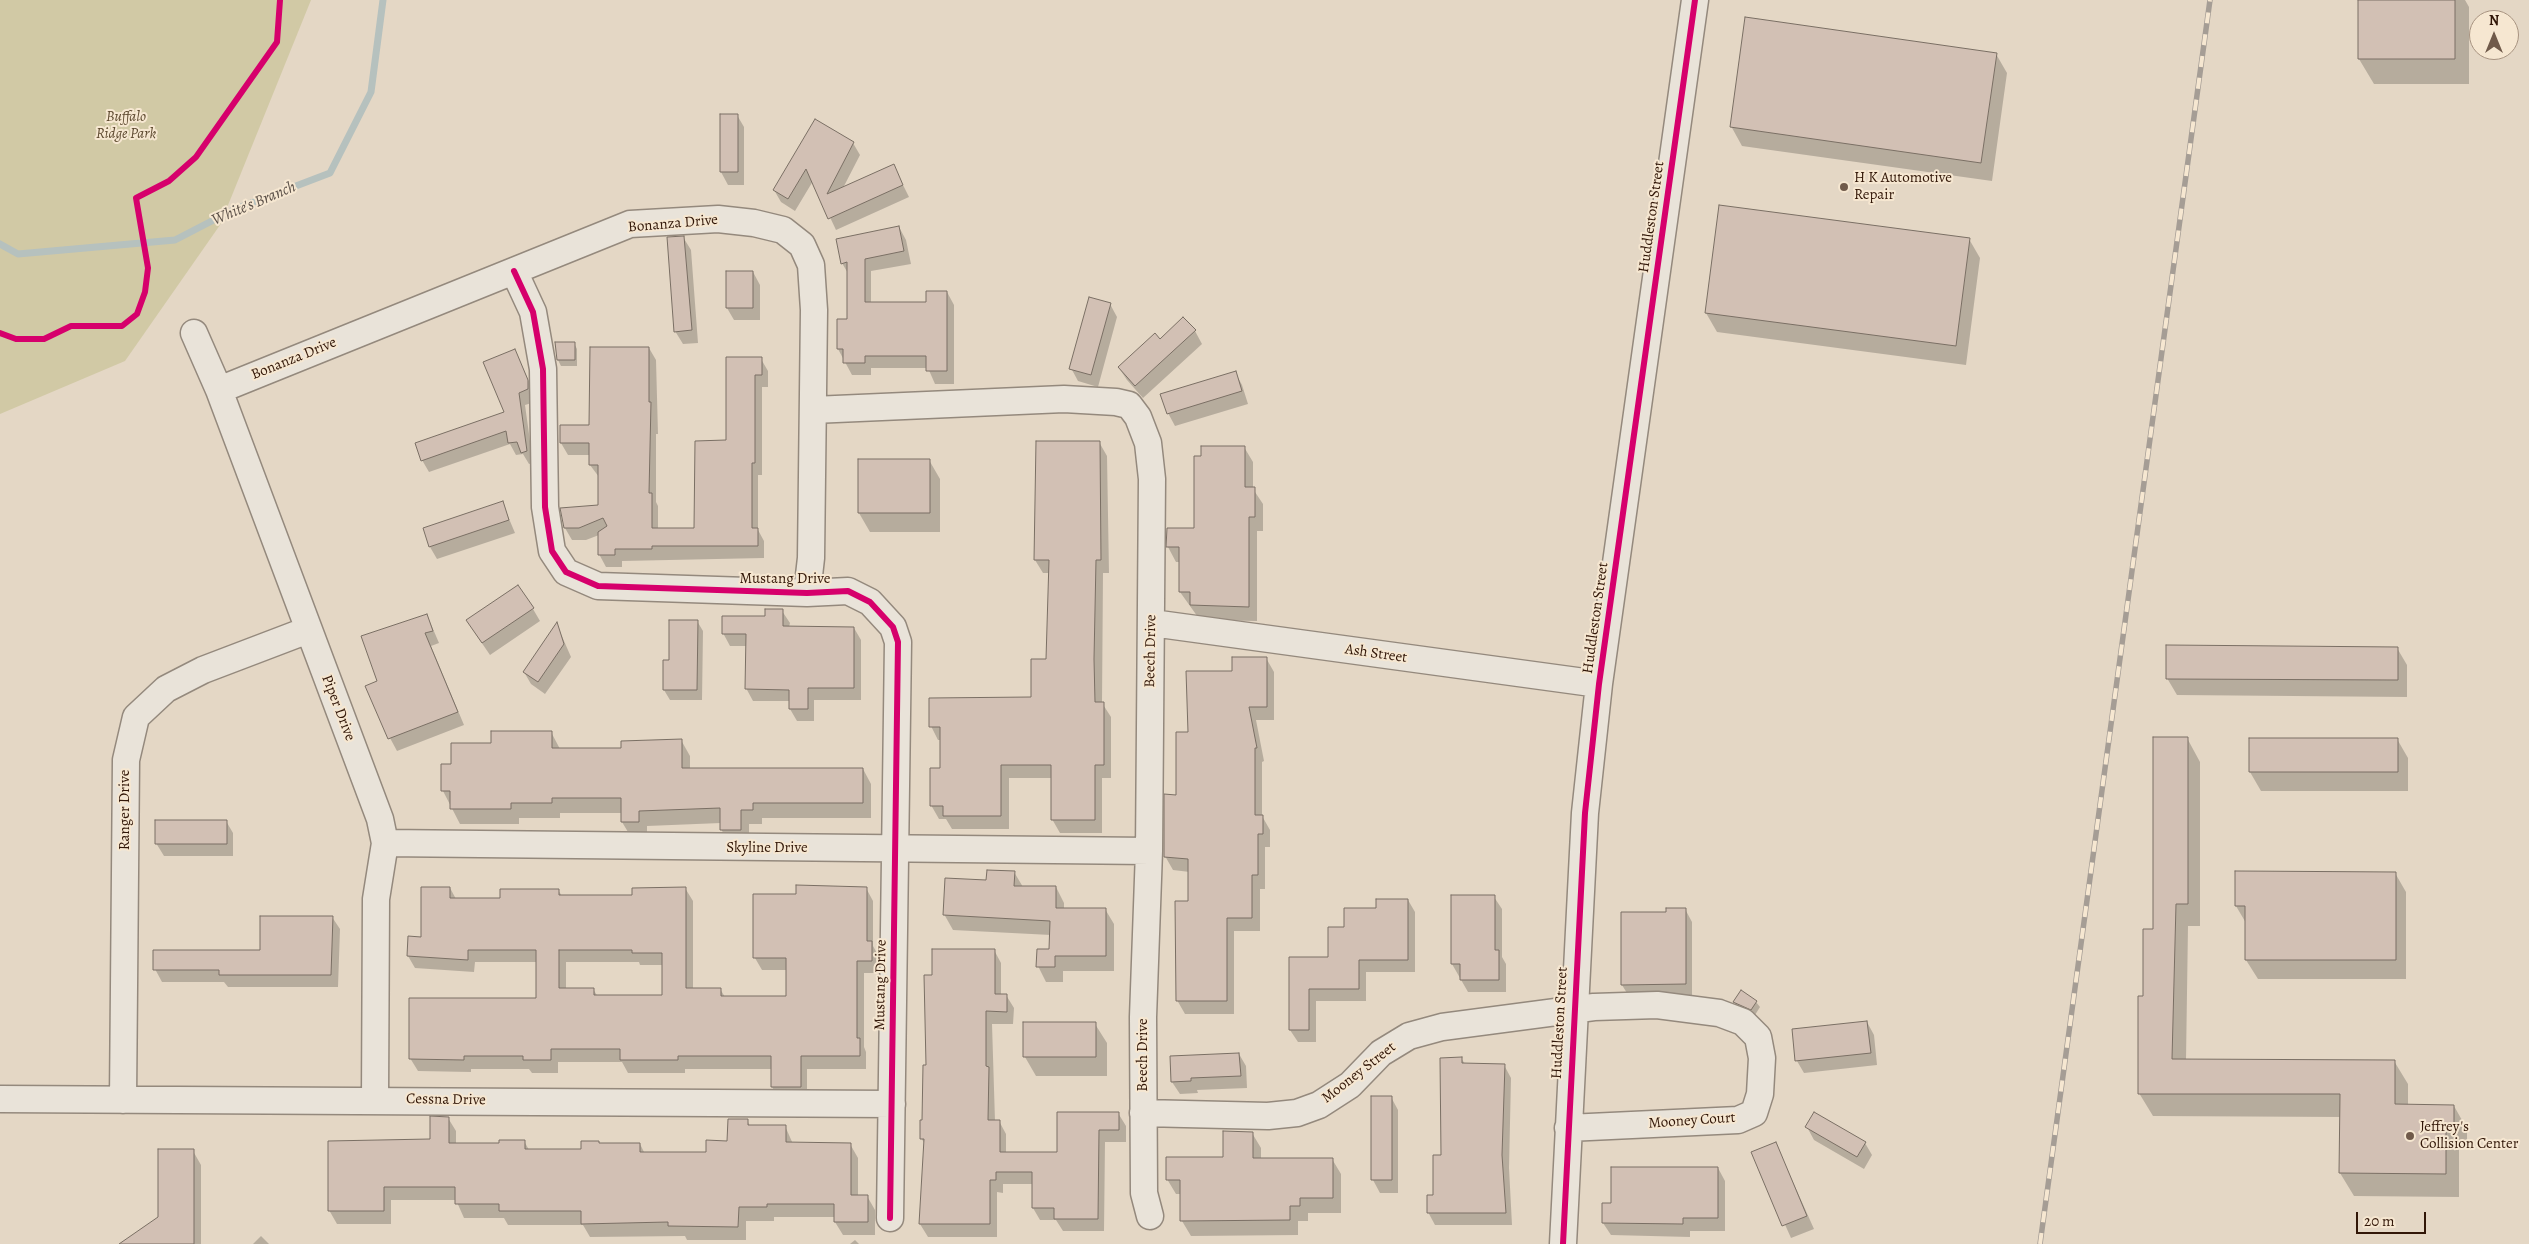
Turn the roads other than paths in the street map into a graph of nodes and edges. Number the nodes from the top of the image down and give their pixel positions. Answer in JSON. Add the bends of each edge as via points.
{"nodes":[{"id":1,"x":1695,"y":0,"type":"edge"},
{"id":2,"x":514,"y":271,"type":"junction"},
{"id":3,"x":194,"y":333,"type":"dead end"},
{"id":4,"x":219,"y":390,"type":"junction"},
{"id":5,"x":813,"y":410,"type":"junction"},
{"id":6,"x":807,"y":593,"type":"junction"},
{"id":7,"x":1152,"y":623,"type":"junction"},
{"id":8,"x":308,"y":630,"type":"junction"},
{"id":9,"x":1599,"y":684,"type":"junction"},
{"id":10,"x":385,"y":843,"type":"junction"},
{"id":11,"x":895,"y":849,"type":"junction"},
{"id":12,"x":1149,"y":850,"type":"junction"},
{"id":13,"x":1573,"y":1010,"type":"junction"},
{"id":14,"x":0,"y":1099,"type":"edge"},
{"id":15,"x":376,"y":1099,"type":"junction"},
{"id":16,"x":123,"y":1100,"type":"junction"},
{"id":17,"x":892,"y":1104,"type":"junction"},
{"id":18,"x":1143,"y":1113,"type":"junction"},
{"id":19,"x":1568,"y":1128,"type":"junction"},
{"id":20,"x":1150,"y":1216,"type":"dead end"},
{"id":21,"x":890,"y":1218,"type":"dead end"},
{"id":22,"x":1563,"y":1244,"type":"edge"}],
"edges":[{"from":1,"to":9,"type":"street","name":"Huddleston Street"},
{"from":2,"to":4,"type":"street","name":"Bonanza Drive"},
{"from":2,"to":5,"type":"street","name":"Bonanza Drive","via":[[630,224],[718,219],[783,230],[802,245],[811,265]]},
{"from":2,"to":6,"type":"street","name":"Mustang Drive","via":[[533,312],[543,369],[545,507],[552,550],[566,572],[598,586]]},
{"from":3,"to":4,"type":"street","name":"Piper Drive"},
{"from":4,"to":8,"type":"street","name":"Piper Drive"},
{"from":5,"to":6,"type":"street","name":"Bonanza Drive","via":[[811,558]]},
{"from":5,"to":7,"type":"street","name":"Beech Drive","via":[[1064,399],[1128,405],[1138,417],[1148,443],[1152,479]]},
{"from":6,"to":11,"type":"street","name":"Mustang Drive","via":[[848,591],[870,602],[893,627],[898,642]]},
{"from":7,"to":9,"type":"street","name":"Ash Street"},
{"from":7,"to":12,"type":"street","name":"Beech Drive"},
{"from":8,"to":10,"type":"street","name":"Piper Drive","via":[[380,819]]},
{"from":8,"to":16,"type":"street","name":"Ranger Drive","via":[[203,670],[166,689],[136,717],[126,760]]},
{"from":9,"to":13,"type":"street","name":"Huddleston Street","via":[[1585,813]]},
{"from":10,"to":11,"type":"street","name":"Skyline Drive"},
{"from":10,"to":15,"type":"street","name":"Piper Drive","via":[[376,898]]},
{"from":11,"to":12,"type":"street","name":"Skyline Drive"},
{"from":11,"to":17,"type":"street","name":"Mustang Drive"},
{"from":12,"to":18,"type":"street","name":"Beech Drive"},
{"from":13,"to":18,"type":"street","name":"Mooney Street","via":[[1442,1027],[1409,1036],[1381,1053],[1350,1085],[1319,1105],[1297,1113],[1268,1116]]},
{"from":13,"to":19,"type":"street","name":"Huddleston Street"},
{"from":13,"to":19,"type":"street","name":"Mooney Court","via":[[1594,1006],[1656,1005],[1719,1013],[1743,1022],[1758,1037],[1762,1058],[1760,1094],[1754,1113],[1738,1120]]},
{"from":14,"to":16,"type":"street","name":"Cessna Drive"},
{"from":15,"to":16,"type":"street","name":"Cessna Drive"},
{"from":15,"to":17,"type":"street","name":"Cessna Drive"},
{"from":17,"to":21,"type":"street","name":"Mustang Drive"},
{"from":18,"to":20,"type":"street","name":"Beech Drive","via":[[1144,1194]]},
{"from":19,"to":22,"type":"street","name":"Huddleston Street"}]}
